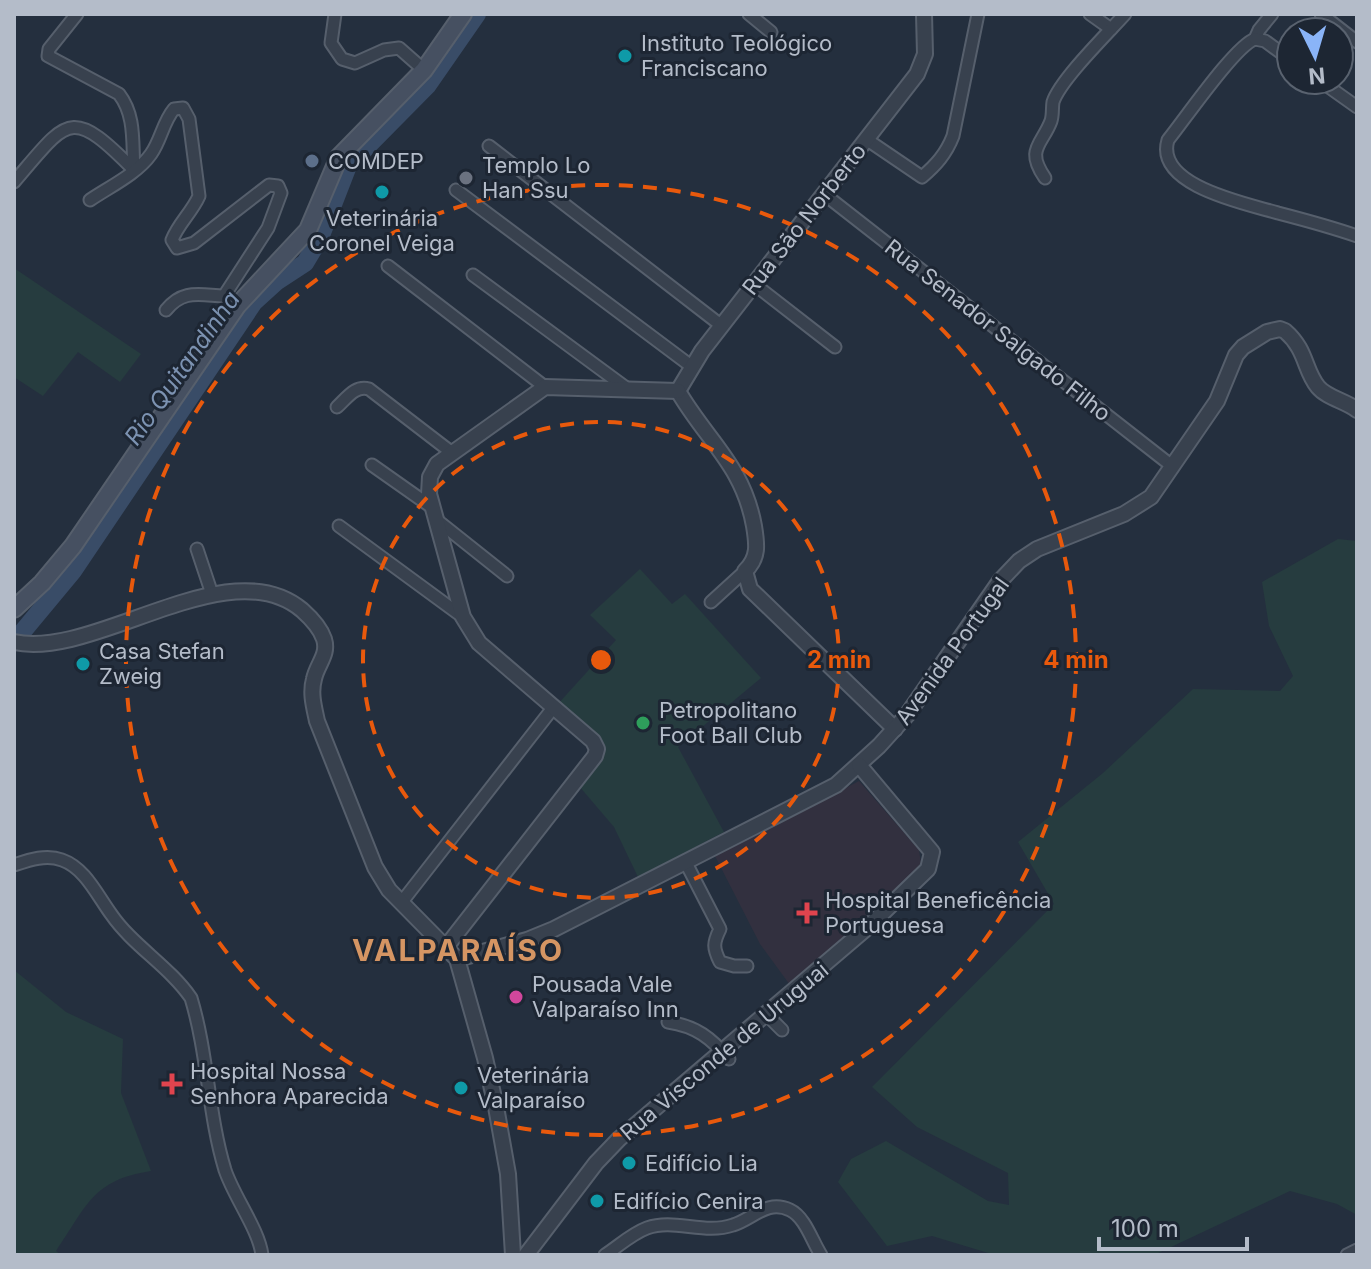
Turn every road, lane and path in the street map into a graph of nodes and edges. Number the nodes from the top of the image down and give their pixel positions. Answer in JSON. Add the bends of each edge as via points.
{"nodes":[{"id":1,"x":77,"y":14,"type":"edge"},
{"id":2,"x":335,"y":14,"type":"edge"},
{"id":3,"x":463,"y":14,"type":"edge"},
{"id":4,"x":749,"y":14,"type":"edge"},
{"id":5,"x":924,"y":14,"type":"edge"},
{"id":6,"x":978,"y":14,"type":"edge"},
{"id":7,"x":1090,"y":14,"type":"edge"},
{"id":8,"x":1125,"y":14,"type":"edge"},
{"id":9,"x":1272,"y":14,"type":"edge"},
{"id":10,"x":1321,"y":14,"type":"edge"},
{"id":11,"x":1111,"y":29,"type":"junction"},
{"id":12,"x":771,"y":32,"type":"dead end"},
{"id":13,"x":1255,"y":39,"type":"junction"},
{"id":14,"x":1357,"y":42,"type":"edge"},
{"id":15,"x":1275,"y":48,"type":"edge"},
{"id":16,"x":424,"y":70,"type":"junction"},
{"id":17,"x":866,"y":139,"type":"junction"},
{"id":18,"x":489,"y":146,"type":"dead end"},
{"id":19,"x":134,"y":170,"type":"junction"},
{"id":20,"x":1045,"y":178,"type":"dead end"},
{"id":21,"x":14,"y":182,"type":"edge"},
{"id":22,"x":456,"y":190,"type":"dead end"},
{"id":23,"x":824,"y":194,"type":"junction"},
{"id":24,"x":90,"y":200,"type":"dead end"},
{"id":25,"x":1357,"y":236,"type":"edge"},
{"id":26,"x":388,"y":266,"type":"dead end"},
{"id":27,"x":473,"y":275,"type":"dead end"},
{"id":28,"x":754,"y":284,"type":"junction"},
{"id":29,"x":230,"y":301,"type":"junction"},
{"id":30,"x":166,"y":310,"type":"dead end"},
{"id":31,"x":722,"y":326,"type":"junction"},
{"id":32,"x":835,"y":347,"type":"dead end"},
{"id":33,"x":691,"y":366,"type":"junction"},
{"id":34,"x":545,"y":387,"type":"junction"},
{"id":35,"x":629,"y":390,"type":"junction"},
{"id":36,"x":678,"y":391,"type":"junction"},
{"id":37,"x":337,"y":407,"type":"dead end"},
{"id":38,"x":1357,"y":410,"type":"edge"},
{"id":39,"x":451,"y":452,"type":"junction"},
{"id":40,"x":372,"y":465,"type":"dead end"},
{"id":41,"x":1172,"y":466,"type":"junction"},
{"id":42,"x":436,"y":515,"type":"junction"},
{"id":43,"x":339,"y":526,"type":"dead end"},
{"id":44,"x":197,"y":549,"type":"dead end"},
{"id":45,"x":745,"y":571,"type":"junction"},
{"id":46,"x":507,"y":576,"type":"dead end"},
{"id":47,"x":212,"y":594,"type":"junction"},
{"id":48,"x":711,"y":602,"type":"dead end"},
{"id":49,"x":14,"y":609,"type":"edge"},
{"id":50,"x":463,"y":617,"type":"junction"},
{"id":51,"x":19,"y":643,"type":"edge"},
{"id":52,"x":553,"y":708,"type":"junction"},
{"id":53,"x":895,"y":729,"type":"junction"},
{"id":54,"x":859,"y":765,"type":"junction"},
{"id":55,"x":686,"y":863,"type":"junction"},
{"id":56,"x":14,"y":865,"type":"edge"},
{"id":57,"x":401,"y":903,"type":"junction"},
{"id":58,"x":446,"y":947,"type":"junction"},
{"id":59,"x":457,"y":959,"type":"junction"},
{"id":60,"x":747,"y":966,"type":"dead end"},
{"id":61,"x":767,"y":1015,"type":"junction"},
{"id":62,"x":668,"y":1022,"type":"dead end"},
{"id":63,"x":782,"y":1030,"type":"dead end"},
{"id":64,"x":726,"y":1056,"type":"junction"},
{"id":65,"x":1357,"y":1250,"type":"edge"},
{"id":66,"x":262,"y":1255,"type":"edge"},
{"id":67,"x":513,"y":1255,"type":"edge"},
{"id":68,"x":526,"y":1255,"type":"edge"},
{"id":69,"x":605,"y":1255,"type":"edge"},
{"id":70,"x":821,"y":1255,"type":"edge"},
{"id":71,"x":1347,"y":1255,"type":"edge"}],
"edges":[{"from":1,"to":19,"type":"street","via":[[48,56],[119,94],[126,103]]},
{"from":2,"to":16,"type":"street","via":[[331,43],[342,59],[355,63],[399,48]]},
{"from":3,"to":16,"type":"main road"},
{"from":4,"to":12,"type":"street"},
{"from":5,"to":17,"type":"street","name":"Rua São Norberto","via":[[923,64]]},
{"from":6,"to":17,"type":"street","via":[[953,136],[937,163],[922,177]]},
{"from":7,"to":11,"type":"street"},
{"from":8,"to":11,"type":"street"},
{"from":9,"to":13,"type":"street"},
{"from":10,"to":14,"type":"street"},
{"from":11,"to":20,"type":"street","via":[[1054,102],[1052,119],[1038,142],[1036,161]]},
{"from":13,"to":15,"type":"street"},
{"from":13,"to":25,"type":"street","via":[[1168,140],[1167,156],[1179,174],[1208,192]]},
{"from":16,"to":29,"type":"main road","via":[[339,157],[308,230]]},
{"from":17,"to":23,"type":"street","name":"Rua São Norberto"},
{"from":18,"to":31,"type":"street"},
{"from":19,"to":21,"type":"street","via":[[97,134],[72,126],[47,143]]},
{"from":19,"to":24,"type":"street"},
{"from":19,"to":29,"type":"street","via":[[162,137],[170,113],[183,108],[199,196],[174,234],[177,248],[194,243],[269,185],[280,189],[268,228]]},
{"from":22,"to":33,"type":"street"},
{"from":23,"to":28,"type":"street","name":"Rua São Norberto"},
{"from":23,"to":41,"type":"street","name":"Rua Senador Salgado Filho"},
{"from":26,"to":34,"type":"street"},
{"from":27,"to":35,"type":"street"},
{"from":28,"to":31,"type":"street","name":"Rua São Norberto"},
{"from":28,"to":32,"type":"street"},
{"from":29,"to":30,"type":"street","via":[[184,295]]},
{"from":29,"to":49,"type":"main road","via":[[73,546]]},
{"from":31,"to":33,"type":"street","name":"Rua São Norberto"},
{"from":33,"to":36,"type":"street","name":"Rua São Norberto"},
{"from":34,"to":35,"type":"street"},
{"from":34,"to":39,"type":"street"},
{"from":35,"to":36,"type":"street"},
{"from":36,"to":45,"type":"street","via":[[744,488],[756,554]]},
{"from":37,"to":39,"type":"street","via":[[356,390],[369,389]]},
{"from":38,"to":41,"type":"street","name":"Avenida Portugal","via":[[1320,390],[1293,338],[1274,330],[1236,355],[1217,401]]},
{"from":39,"to":42,"type":"street","via":[[430,477]]},
{"from":40,"to":42,"type":"street"},
{"from":41,"to":53,"type":"street","name":"Avenida Portugal","via":[[1142,503],[1019,561]]},
{"from":42,"to":46,"type":"street"},
{"from":42,"to":50,"type":"street"},
{"from":43,"to":50,"type":"street"},
{"from":44,"to":47,"type":"street"},
{"from":45,"to":48,"type":"street"},
{"from":45,"to":53,"type":"street","via":[[750,589]]},
{"from":47,"to":51,"type":"street","via":[[81,635]]},
{"from":47,"to":57,"type":"street","via":[[270,595],[295,605],[319,627],[325,655],[314,677],[317,721],[375,867]]},
{"from":50,"to":52,"type":"street","via":[[479,643]]},
{"from":52,"to":57,"type":"street"},
{"from":52,"to":58,"type":"street","via":[[593,741],[595,756]]},
{"from":53,"to":54,"type":"street","name":"Avenida Portugal"},
{"from":54,"to":55,"type":"street","name":"Avenida Portugal","via":[[836,785]]},
{"from":54,"to":61,"type":"street","name":"Rua Visconde de Uruguai","via":[[932,852],[928,869]]},
{"from":55,"to":59,"type":"street","name":"Avenida Portugal","via":[[554,929]]},
{"from":55,"to":60,"type":"street","via":[[720,929],[713,940],[720,962]]},
{"from":56,"to":66,"type":"street","via":[[41,857],[68,862],[134,941],[191,998],[225,1167]]},
{"from":57,"to":58,"type":"street"},
{"from":58,"to":59,"type":"street"},
{"from":59,"to":67,"type":"street","via":[[496,1107],[508,1174]]},
{"from":61,"to":63,"type":"street"},
{"from":61,"to":64,"type":"street","name":"Rua Visconde de Uruguai"},
{"from":62,"to":64,"type":"street","via":[[692,1027]]},
{"from":64,"to":68,"type":"street","name":"Rua Visconde de Uruguai","via":[[636,1122],[596,1163]]},
{"from":65,"to":71,"type":"street"},
{"from":69,"to":70,"type":"street","via":[[647,1228],[722,1228],[776,1206],[799,1216]]}]}
